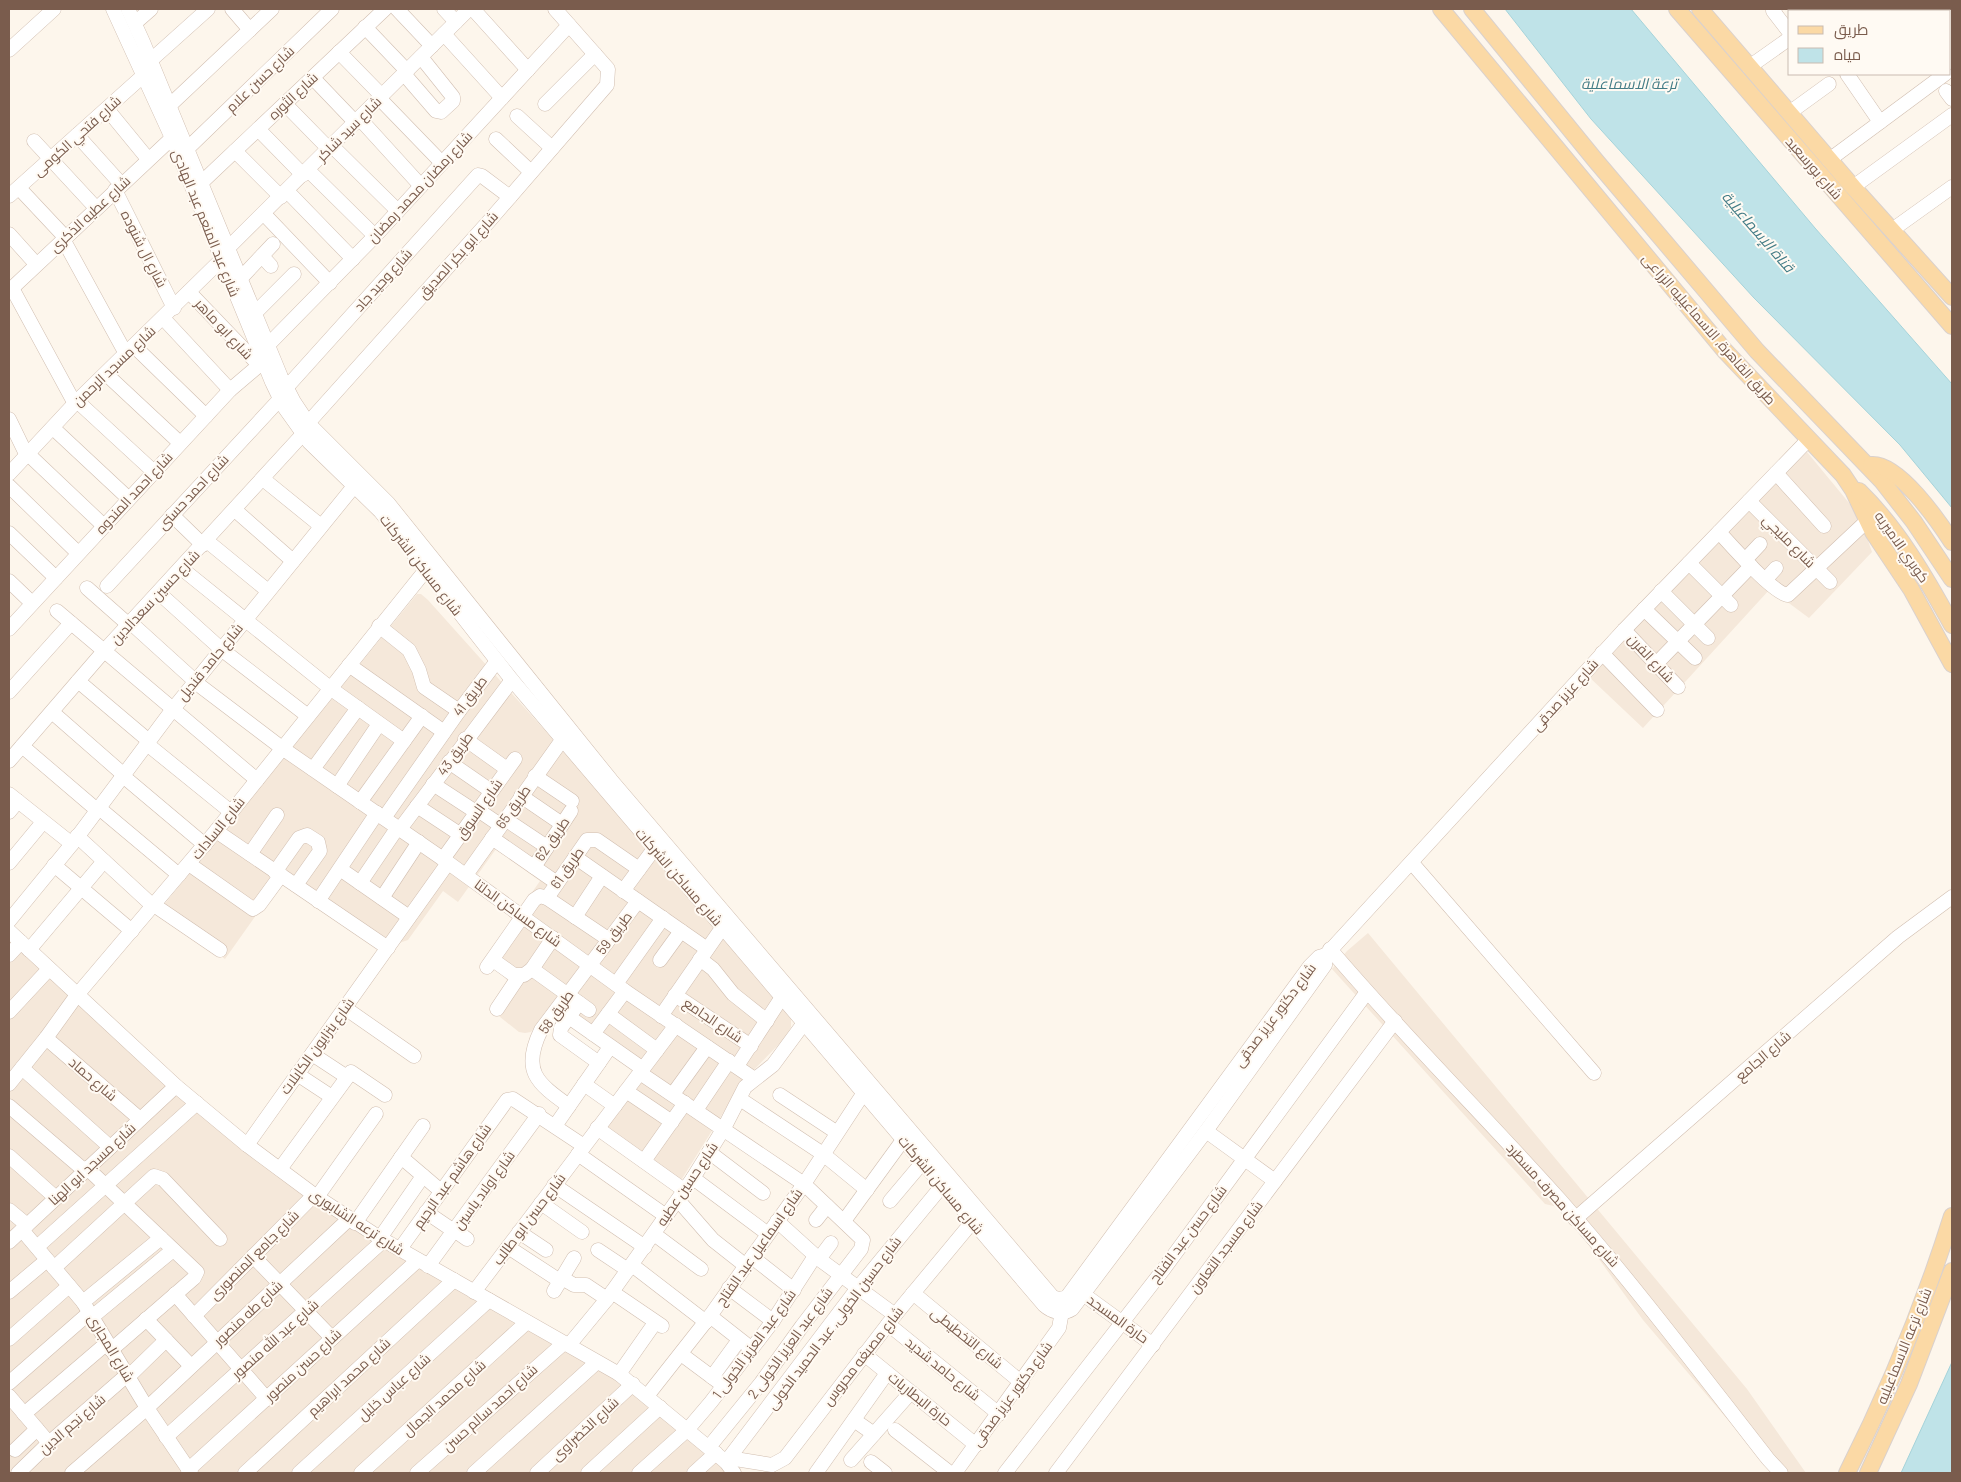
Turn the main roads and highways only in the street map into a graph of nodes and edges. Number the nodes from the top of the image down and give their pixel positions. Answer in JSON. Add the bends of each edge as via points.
{"nodes":[{"id":1,"x":1441,"y":9,"type":"edge"},
{"id":2,"x":1472,"y":9,"type":"edge"},
{"id":3,"x":1676,"y":9,"type":"edge"},
{"id":4,"x":1702,"y":10,"type":"edge"},
{"id":5,"x":1952,"y":297,"type":"edge"},
{"id":6,"x":1725,"y":313,"type":"junction"},
{"id":7,"x":1952,"y":326,"type":"edge"},
{"id":8,"x":1707,"y":329,"type":"junction"},
{"id":9,"x":1746,"y":338,"type":"junction"},
{"id":10,"x":1725,"y":351,"type":"junction"},
{"id":11,"x":1869,"y":465,"type":"junction"},
{"id":12,"x":1843,"y":475,"type":"junction"},
{"id":13,"x":1952,"y":542,"type":"edge"},
{"id":14,"x":1952,"y":579,"type":"edge"},
{"id":15,"x":1952,"y":625,"type":"edge"},
{"id":16,"x":1952,"y":664,"type":"edge"},
{"id":17,"x":1952,"y":1216,"type":"edge"},
{"id":18,"x":1952,"y":1271,"type":"edge"},
{"id":19,"x":1847,"y":1473,"type":"edge"},
{"id":20,"x":1868,"y":1473,"type":"edge"}],
"edges":[{"from":1,"to":8,"type":"main road","name":"طريق القاهرة, الاسماعيليه الزراعى"},
{"from":2,"to":6,"type":"main road","name":"طريق القاهرة, الاسماعيليه الزراعى"},
{"from":3,"to":7,"type":"main road","name":"شارع بورسعيد"},
{"from":4,"to":5,"type":"main road","name":"شارع بورسعيد","via":[[1829,160]]},
{"from":6,"to":8,"type":"main road"},
{"from":6,"to":9,"type":"main road","name":"طريق القاهرة, الاسماعيليه الزراعى"},
{"from":8,"to":10,"type":"main road","name":"طريق القاهرة, الاسماعيليه الزراعى"},
{"from":9,"to":10,"type":"main road","via":[[1733,341]]},
{"from":9,"to":11,"type":"main road","name":"طريق القاهرة, الاسماعيليه الزراعى"},
{"from":10,"to":12,"type":"main road","name":"طريق القاهرة, الاسماعيليه الزراعى"},
{"from":11,"to":13,"type":"main road","name":"طريق القاهرة, الاسماعيليه الزراعى","via":[[1884,468],[1907,486],[1932,512]]},
{"from":11,"to":14,"type":"main road","name":"كوبري الاميريه","via":[[1914,522]]},
{"from":12,"to":15,"type":"main road","name":"كوبري الاميريه","via":[[1868,499],[1895,533]]},
{"from":12,"to":16,"type":"main road","name":"طريق القاهرة, الاسماعيليه الزراعى"},
{"from":17,"to":19,"type":"main road","name":"شارع ترعه الاسماعيليه","via":[[1897,1368]]},
{"from":18,"to":20,"type":"main road","name":"شارع ترعه الاسماعيليه","via":[[1909,1384]]}]}
